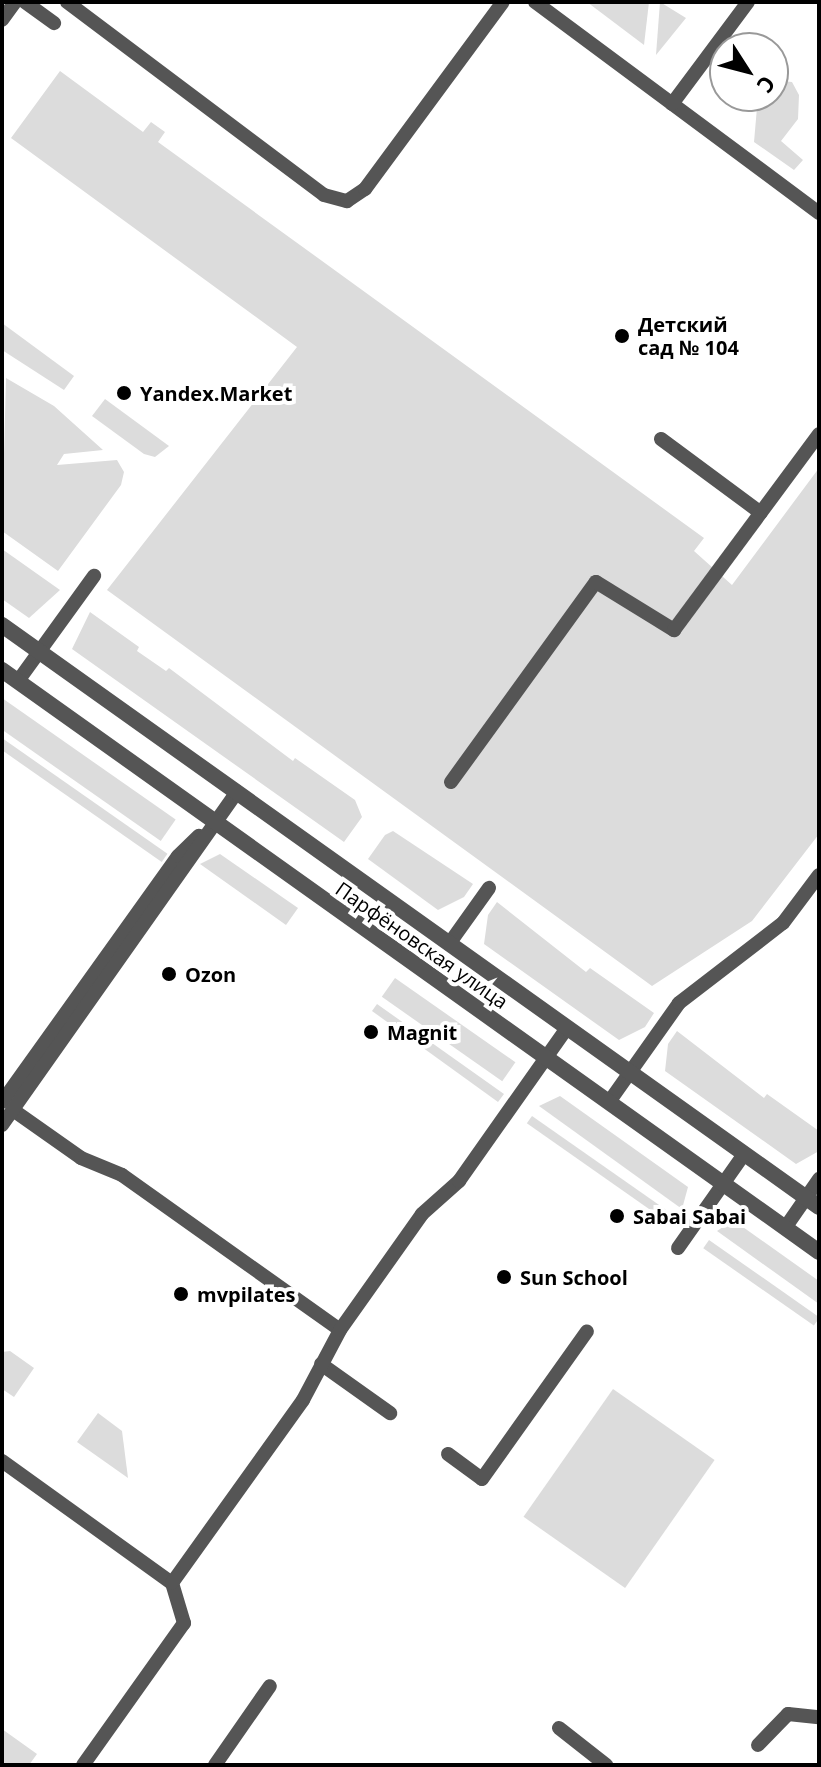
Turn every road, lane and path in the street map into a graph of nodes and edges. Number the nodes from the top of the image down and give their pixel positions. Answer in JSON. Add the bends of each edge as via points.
{"nodes":[{"id":1,"x":15,"y":2,"type":"edge"},
{"id":2,"x":25,"y":2,"type":"edge"},
{"id":3,"x":67,"y":2,"type":"edge"},
{"id":4,"x":503,"y":2,"type":"edge"},
{"id":5,"x":535,"y":2,"type":"edge"},
{"id":6,"x":748,"y":2,"type":"edge"},
{"id":7,"x":2,"y":20,"type":"edge"},
{"id":8,"x":54,"y":23,"type":"dead end"},
{"id":9,"x":672,"y":104,"type":"junction"},
{"id":10,"x":819,"y":213,"type":"edge"},
{"id":11,"x":819,"y":434,"type":"edge"},
{"id":12,"x":661,"y":439,"type":"dead end"},
{"id":13,"x":761,"y":513,"type":"junction"},
{"id":14,"x":94,"y":576,"type":"dead end"},
{"id":15,"x":2,"y":625,"type":"edge"},
{"id":16,"x":39,"y":652,"type":"junction"},
{"id":17,"x":2,"y":670,"type":"edge"},
{"id":18,"x":18,"y":681,"type":"junction"},
{"id":19,"x":451,"y":782,"type":"dead end"},
{"id":20,"x":237,"y":792,"type":"junction"},
{"id":21,"x":215,"y":822,"type":"junction"},
{"id":22,"x":819,"y":875,"type":"edge"},
{"id":23,"x":489,"y":888,"type":"dead end"},
{"id":24,"x":449,"y":944,"type":"junction"},
{"id":25,"x":567,"y":1028,"type":"junction"},
{"id":26,"x":546,"y":1058,"type":"junction"},
{"id":27,"x":630,"y":1073,"type":"junction"},
{"id":28,"x":609,"y":1102,"type":"junction"},
{"id":29,"x":7,"y":1106,"type":"edge"},
{"id":30,"x":2,"y":1125,"type":"edge"},
{"id":31,"x":744,"y":1154,"type":"junction"},
{"id":32,"x":819,"y":1179,"type":"edge"},
{"id":33,"x":723,"y":1184,"type":"junction"},
{"id":34,"x":812,"y":1202,"type":"edge"},
{"id":35,"x":785,"y":1228,"type":"junction"},
{"id":36,"x":678,"y":1248,"type":"dead end"},
{"id":37,"x":819,"y":1252,"type":"edge"},
{"id":38,"x":340,"y":1330,"type":"junction"},
{"id":39,"x":587,"y":1331,"type":"dead end"},
{"id":40,"x":321,"y":1364,"type":"junction"},
{"id":41,"x":390,"y":1413,"type":"dead end"},
{"id":42,"x":448,"y":1454,"type":"dead end"},
{"id":43,"x":2,"y":1461,"type":"edge"},
{"id":44,"x":172,"y":1583,"type":"junction"},
{"id":45,"x":270,"y":1686,"type":"dead end"},
{"id":46,"x":819,"y":1717,"type":"edge"},
{"id":47,"x":559,"y":1728,"type":"dead end"},
{"id":48,"x":758,"y":1745,"type":"dead end"},
{"id":49,"x":83,"y":1765,"type":"edge"},
{"id":50,"x":215,"y":1765,"type":"edge"},
{"id":51,"x":606,"y":1765,"type":"edge"}],
"edges":[{"from":1,"to":7,"type":"lane"},
{"from":2,"to":8,"type":"lane"},
{"from":3,"to":4,"type":"lane","via":[[324,195],[347,201],[365,189]]},
{"from":5,"to":9,"type":"lane"},
{"from":6,"to":9,"type":"lane"},
{"from":9,"to":10,"type":"lane"},
{"from":11,"to":13,"type":"lane"},
{"from":12,"to":13,"type":"lane"},
{"from":13,"to":19,"type":"lane","via":[[674,630],[596,582]]},
{"from":14,"to":16,"type":"lane"},
{"from":15,"to":16,"type":"street","name":"Парфёновская улица"},
{"from":16,"to":18,"type":"lane"},
{"from":16,"to":20,"type":"street","name":"Парфёновская улица"},
{"from":17,"to":18,"type":"street","name":"Парфёновская улица"},
{"from":18,"to":21,"type":"street","name":"Парфёновская улица"},
{"from":20,"to":21,"type":"lane"},
{"from":20,"to":24,"type":"street","name":"Парфёновская улица"},
{"from":21,"to":26,"type":"street","name":"Парфёновская улица"},
{"from":21,"to":29,"type":"lane","via":[[178,856]]},
{"from":22,"to":27,"type":"lane","via":[[783,923],[679,1003]]},
{"from":23,"to":24,"type":"lane"},
{"from":24,"to":25,"type":"street","name":"Парфёновская улица"},
{"from":25,"to":26,"type":"lane"},
{"from":25,"to":27,"type":"street","name":"Парфёновская улица"},
{"from":26,"to":28,"type":"street","name":"Парфёновская улица"},
{"from":26,"to":38,"type":"lane","via":[[459,1181],[422,1214]]},
{"from":27,"to":28,"type":"lane"},
{"from":27,"to":31,"type":"street","name":"Парфёновская улица"},
{"from":28,"to":33,"type":"street","name":"Парфёновская улица"},
{"from":29,"to":30,"type":"lane"},
{"from":29,"to":38,"type":"lane","via":[[81,1158],[122,1175]]},
{"from":31,"to":33,"type":"lane"},
{"from":31,"to":34,"type":"street","name":"Парфёновская улица"},
{"from":32,"to":34,"type":"lane"},
{"from":33,"to":35,"type":"street","name":"Парфёновская улица"},
{"from":33,"to":36,"type":"lane"},
{"from":34,"to":35,"type":"lane"},
{"from":35,"to":37,"type":"street","name":"Парфёновская улица"},
{"from":38,"to":40,"type":"lane"},
{"from":39,"to":42,"type":"lane","via":[[482,1479]]},
{"from":40,"to":41,"type":"lane"},
{"from":40,"to":44,"type":"lane","via":[[303,1400]]},
{"from":43,"to":44,"type":"lane"},
{"from":44,"to":49,"type":"lane","via":[[184,1623]]},
{"from":45,"to":50,"type":"lane"},
{"from":46,"to":48,"type":"lane","via":[[788,1714]]},
{"from":47,"to":51,"type":"lane"}]}
